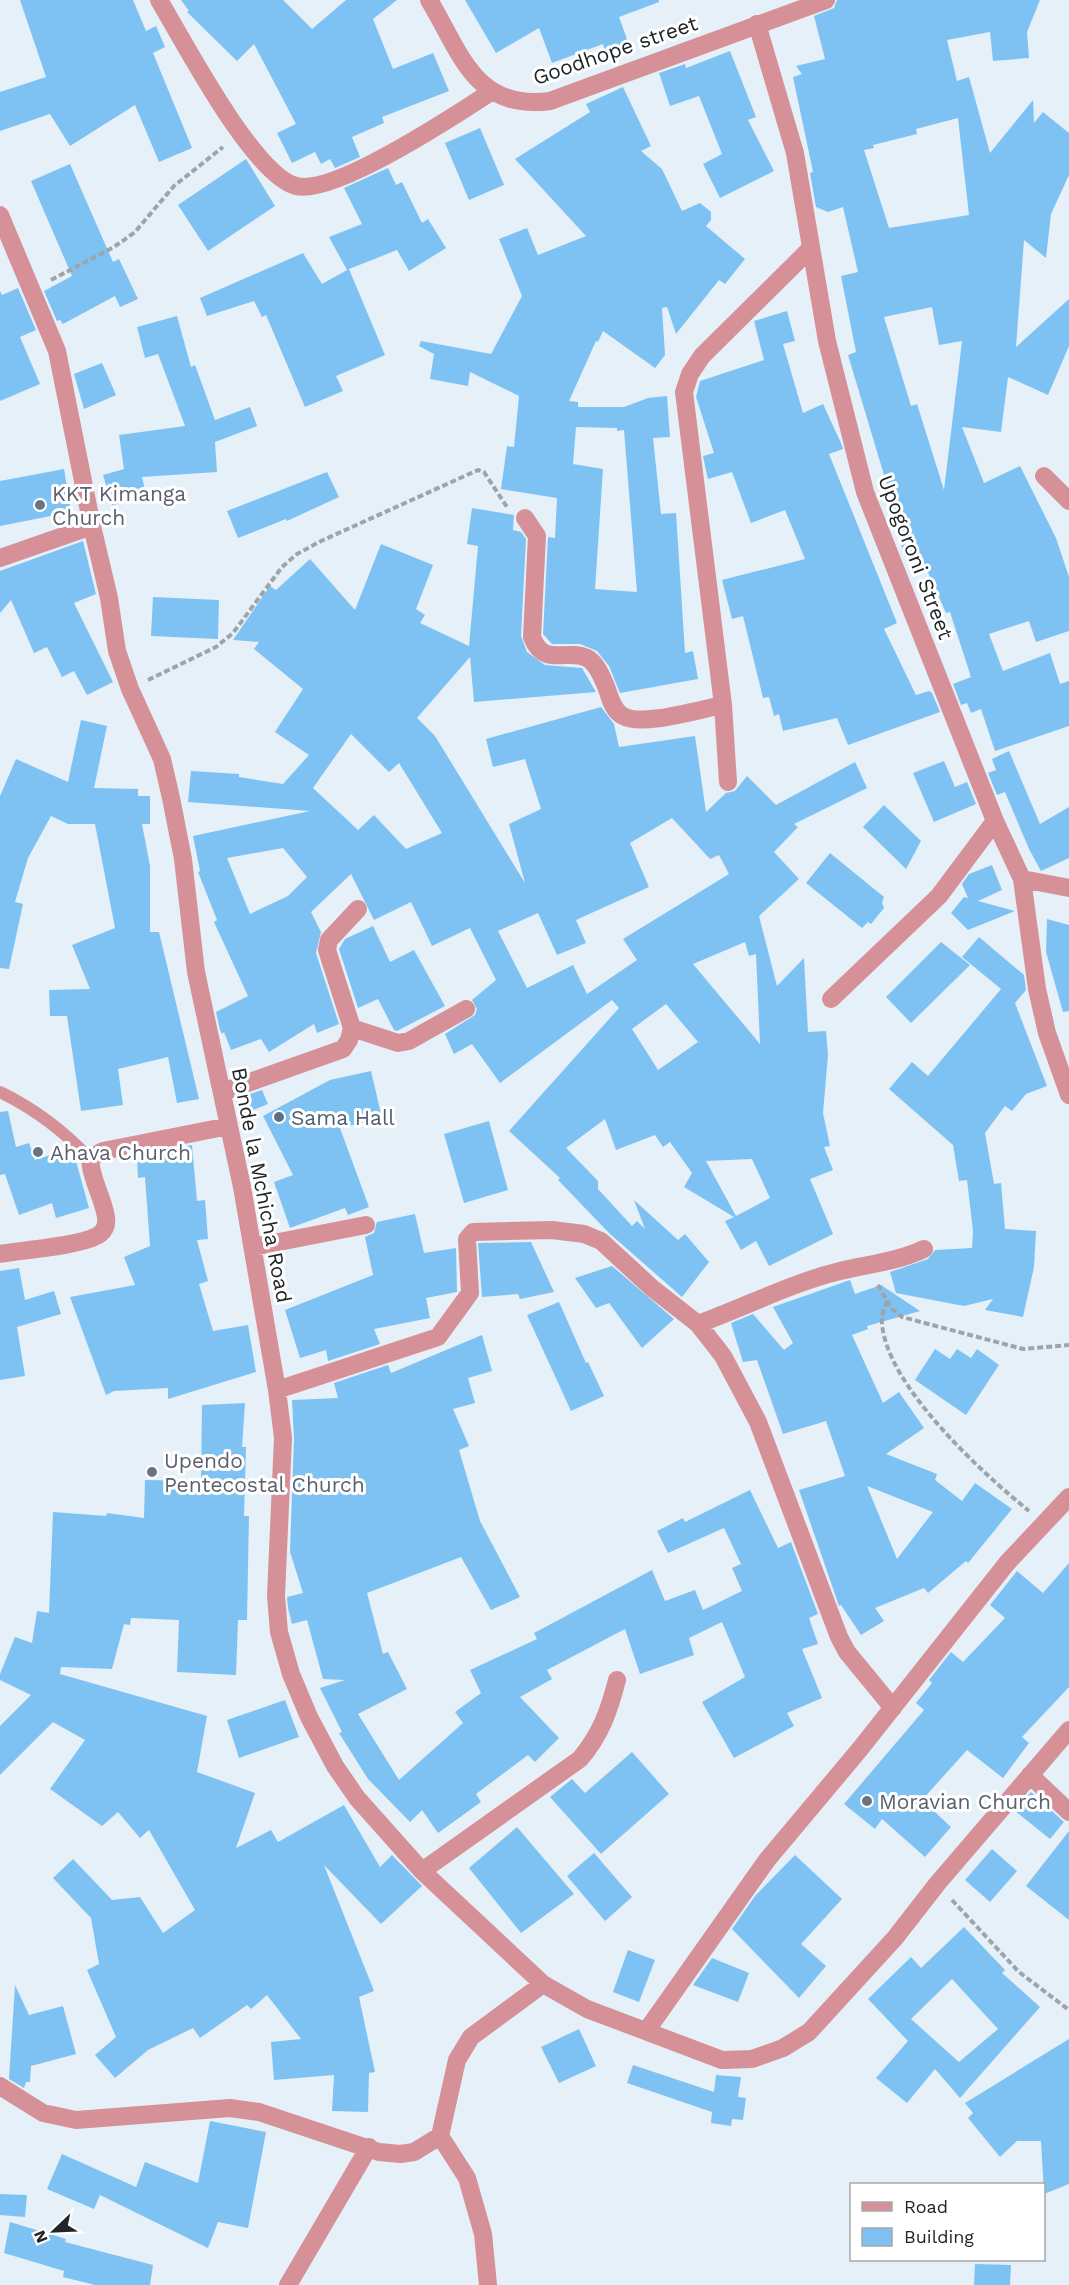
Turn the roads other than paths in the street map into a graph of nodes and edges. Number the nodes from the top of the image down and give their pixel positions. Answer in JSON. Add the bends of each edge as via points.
{"nodes":[{"id":1,"x":159,"y":0,"type":"edge"},
{"id":2,"x":429,"y":0,"type":"edge"},
{"id":3,"x":826,"y":0,"type":"edge"},
{"id":4,"x":757,"y":24,"type":"junction"},
{"id":5,"x":491,"y":92,"type":"junction"},
{"id":6,"x":0,"y":215,"type":"edge"},
{"id":7,"x":811,"y":248,"type":"junction"},
{"id":8,"x":1044,"y":476,"type":"dead end"},
{"id":9,"x":1069,"y":501,"type":"edge"},
{"id":10,"x":525,"y":518,"type":"road end"},
{"id":11,"x":92,"y":526,"type":"junction"},
{"id":12,"x":0,"y":558,"type":"edge"},
{"id":13,"x":723,"y":705,"type":"junction"},
{"id":14,"x":728,"y":782,"type":"dead end"},
{"id":15,"x":995,"y":821,"type":"junction"},
{"id":16,"x":1022,"y":879,"type":"junction"},
{"id":17,"x":1069,"y":888,"type":"edge"},
{"id":18,"x":358,"y":909,"type":"dead end"},
{"id":19,"x":831,"y":999,"type":"dead end"},
{"id":20,"x":466,"y":1009,"type":"dead end"},
{"id":21,"x":352,"y":1028,"type":"junction"},
{"id":22,"x":0,"y":1092,"type":"edge"},
{"id":23,"x":222,"y":1092,"type":"junction"},
{"id":24,"x":1069,"y":1095,"type":"edge"},
{"id":25,"x":229,"y":1126,"type":"junction"},
{"id":26,"x":90,"y":1159,"type":"junction"},
{"id":27,"x":366,"y":1225,"type":"dead end"},
{"id":28,"x":253,"y":1247,"type":"junction"},
{"id":29,"x":924,"y":1249,"type":"dead end"},
{"id":30,"x":0,"y":1254,"type":"edge"},
{"id":31,"x":698,"y":1324,"type":"junction"},
{"id":32,"x":277,"y":1390,"type":"junction"},
{"id":33,"x":1069,"y":1497,"type":"edge"},
{"id":34,"x":617,"y":1680,"type":"dead end"},
{"id":35,"x":893,"y":1708,"type":"junction"},
{"id":36,"x":1069,"y":1730,"type":"edge"},
{"id":37,"x":1030,"y":1775,"type":"junction"},
{"id":38,"x":1069,"y":1812,"type":"edge"},
{"id":39,"x":422,"y":1871,"type":"junction"},
{"id":40,"x":543,"y":1984,"type":"junction"},
{"id":41,"x":647,"y":2030,"type":"junction"},
{"id":42,"x":0,"y":2086,"type":"edge"},
{"id":43,"x":440,"y":2136,"type":"junction"},
{"id":44,"x":369,"y":2147,"type":"junction"},
{"id":45,"x":288,"y":2285,"type":"edge"},
{"id":46,"x":488,"y":2285,"type":"edge"}],
"edges":[{"from":1,"to":5,"type":"street","via":[[226,112],[274,172],[294,186],[311,188],[333,181],[405,145]]},
{"from":2,"to":5,"type":"street","via":[[476,78]]},
{"from":3,"to":4,"type":"street","name":"Goodhope street"},
{"from":4,"to":5,"type":"street","name":"Goodhope street","via":[[550,101],[530,104]]},
{"from":4,"to":7,"type":"street","name":"Upogoroni Street","via":[[795,153]]},
{"from":6,"to":11,"type":"street","name":"Bonde la Mchicha Road","via":[[57,351]]},
{"from":7,"to":13,"type":"street","via":[[702,356],[684,392]]},
{"from":7,"to":15,"type":"street","name":"Upogoroni Street","via":[[827,341],[865,492]]},
{"from":8,"to":9,"type":"street"},
{"from":10,"to":13,"type":"street","via":[[537,536],[532,637],[535,647],[542,653],[585,657],[593,662],[614,707],[621,716],[636,721]]},
{"from":11,"to":12,"type":"street"},
{"from":11,"to":23,"type":"street","name":"Bonde la Mchicha Road","via":[[110,598],[117,651],[167,778],[183,859],[196,972]]},
{"from":13,"to":14,"type":"street"},
{"from":15,"to":16,"type":"street","name":"Upogoroni Street"},
{"from":15,"to":19,"type":"street","via":[[939,896]]},
{"from":16,"to":17,"type":"street"},
{"from":16,"to":24,"type":"street","name":"Upogoroni Street","via":[[1037,989],[1047,1033]]},
{"from":18,"to":21,"type":"street","via":[[329,940],[327,950]]},
{"from":20,"to":21,"type":"street","via":[[409,1041],[398,1043]]},
{"from":21,"to":23,"type":"street","via":[[343,1049]]},
{"from":22,"to":26,"type":"lane","via":[[65,1133]]},
{"from":23,"to":25,"type":"street","name":"Bonde la Mchicha Road"},
{"from":25,"to":26,"type":"street","via":[[102,1150]]},
{"from":25,"to":28,"type":"street","name":"Bonde la Mchicha Road"},
{"from":26,"to":30,"type":"street","via":[[106,1217],[100,1234],[83,1241]]},
{"from":27,"to":28,"type":"street"},
{"from":28,"to":32,"type":"street","name":"Bonde la Mchicha Road"},
{"from":29,"to":31,"type":"street","via":[[901,1260],[801,1283]]},
{"from":31,"to":32,"type":"street","via":[[601,1241],[584,1234],[552,1230],[473,1232],[467,1239],[470,1293],[438,1337]]},
{"from":31,"to":35,"type":"street","via":[[723,1356],[758,1422],[843,1645]]},
{"from":32,"to":39,"type":"street","name":"Bonde la Mchicha Road","via":[[283,1438],[276,1596],[279,1632],[291,1674],[335,1766],[357,1798]]},
{"from":33,"to":35,"type":"street","via":[[969,1610]]},
{"from":34,"to":39,"type":"street","via":[[607,1720],[580,1759]]},
{"from":35,"to":41,"type":"street","via":[[767,1860]]},
{"from":36,"to":37,"type":"street","name":"Bonde la Mchicha Road"},
{"from":37,"to":38,"type":"street"},
{"from":37,"to":41,"type":"street","name":"Bonde la Mchicha Road","via":[[895,1938],[809,2032],[783,2048],[752,2059],[722,2060]]},
{"from":39,"to":40,"type":"street","name":"Bonde la Mchicha Road"},
{"from":40,"to":41,"type":"street","name":"Bonde la Mchicha Road","via":[[587,2009]]},
{"from":40,"to":43,"type":"street","via":[[471,2037],[457,2060]]},
{"from":42,"to":44,"type":"street","via":[[43,2113],[76,2120],[230,2108],[259,2112]]},
{"from":43,"to":44,"type":"street","via":[[429,2145],[400,2154]]},
{"from":43,"to":46,"type":"street","via":[[467,2178],[483,2234]]},
{"from":44,"to":45,"type":"street"}]}
